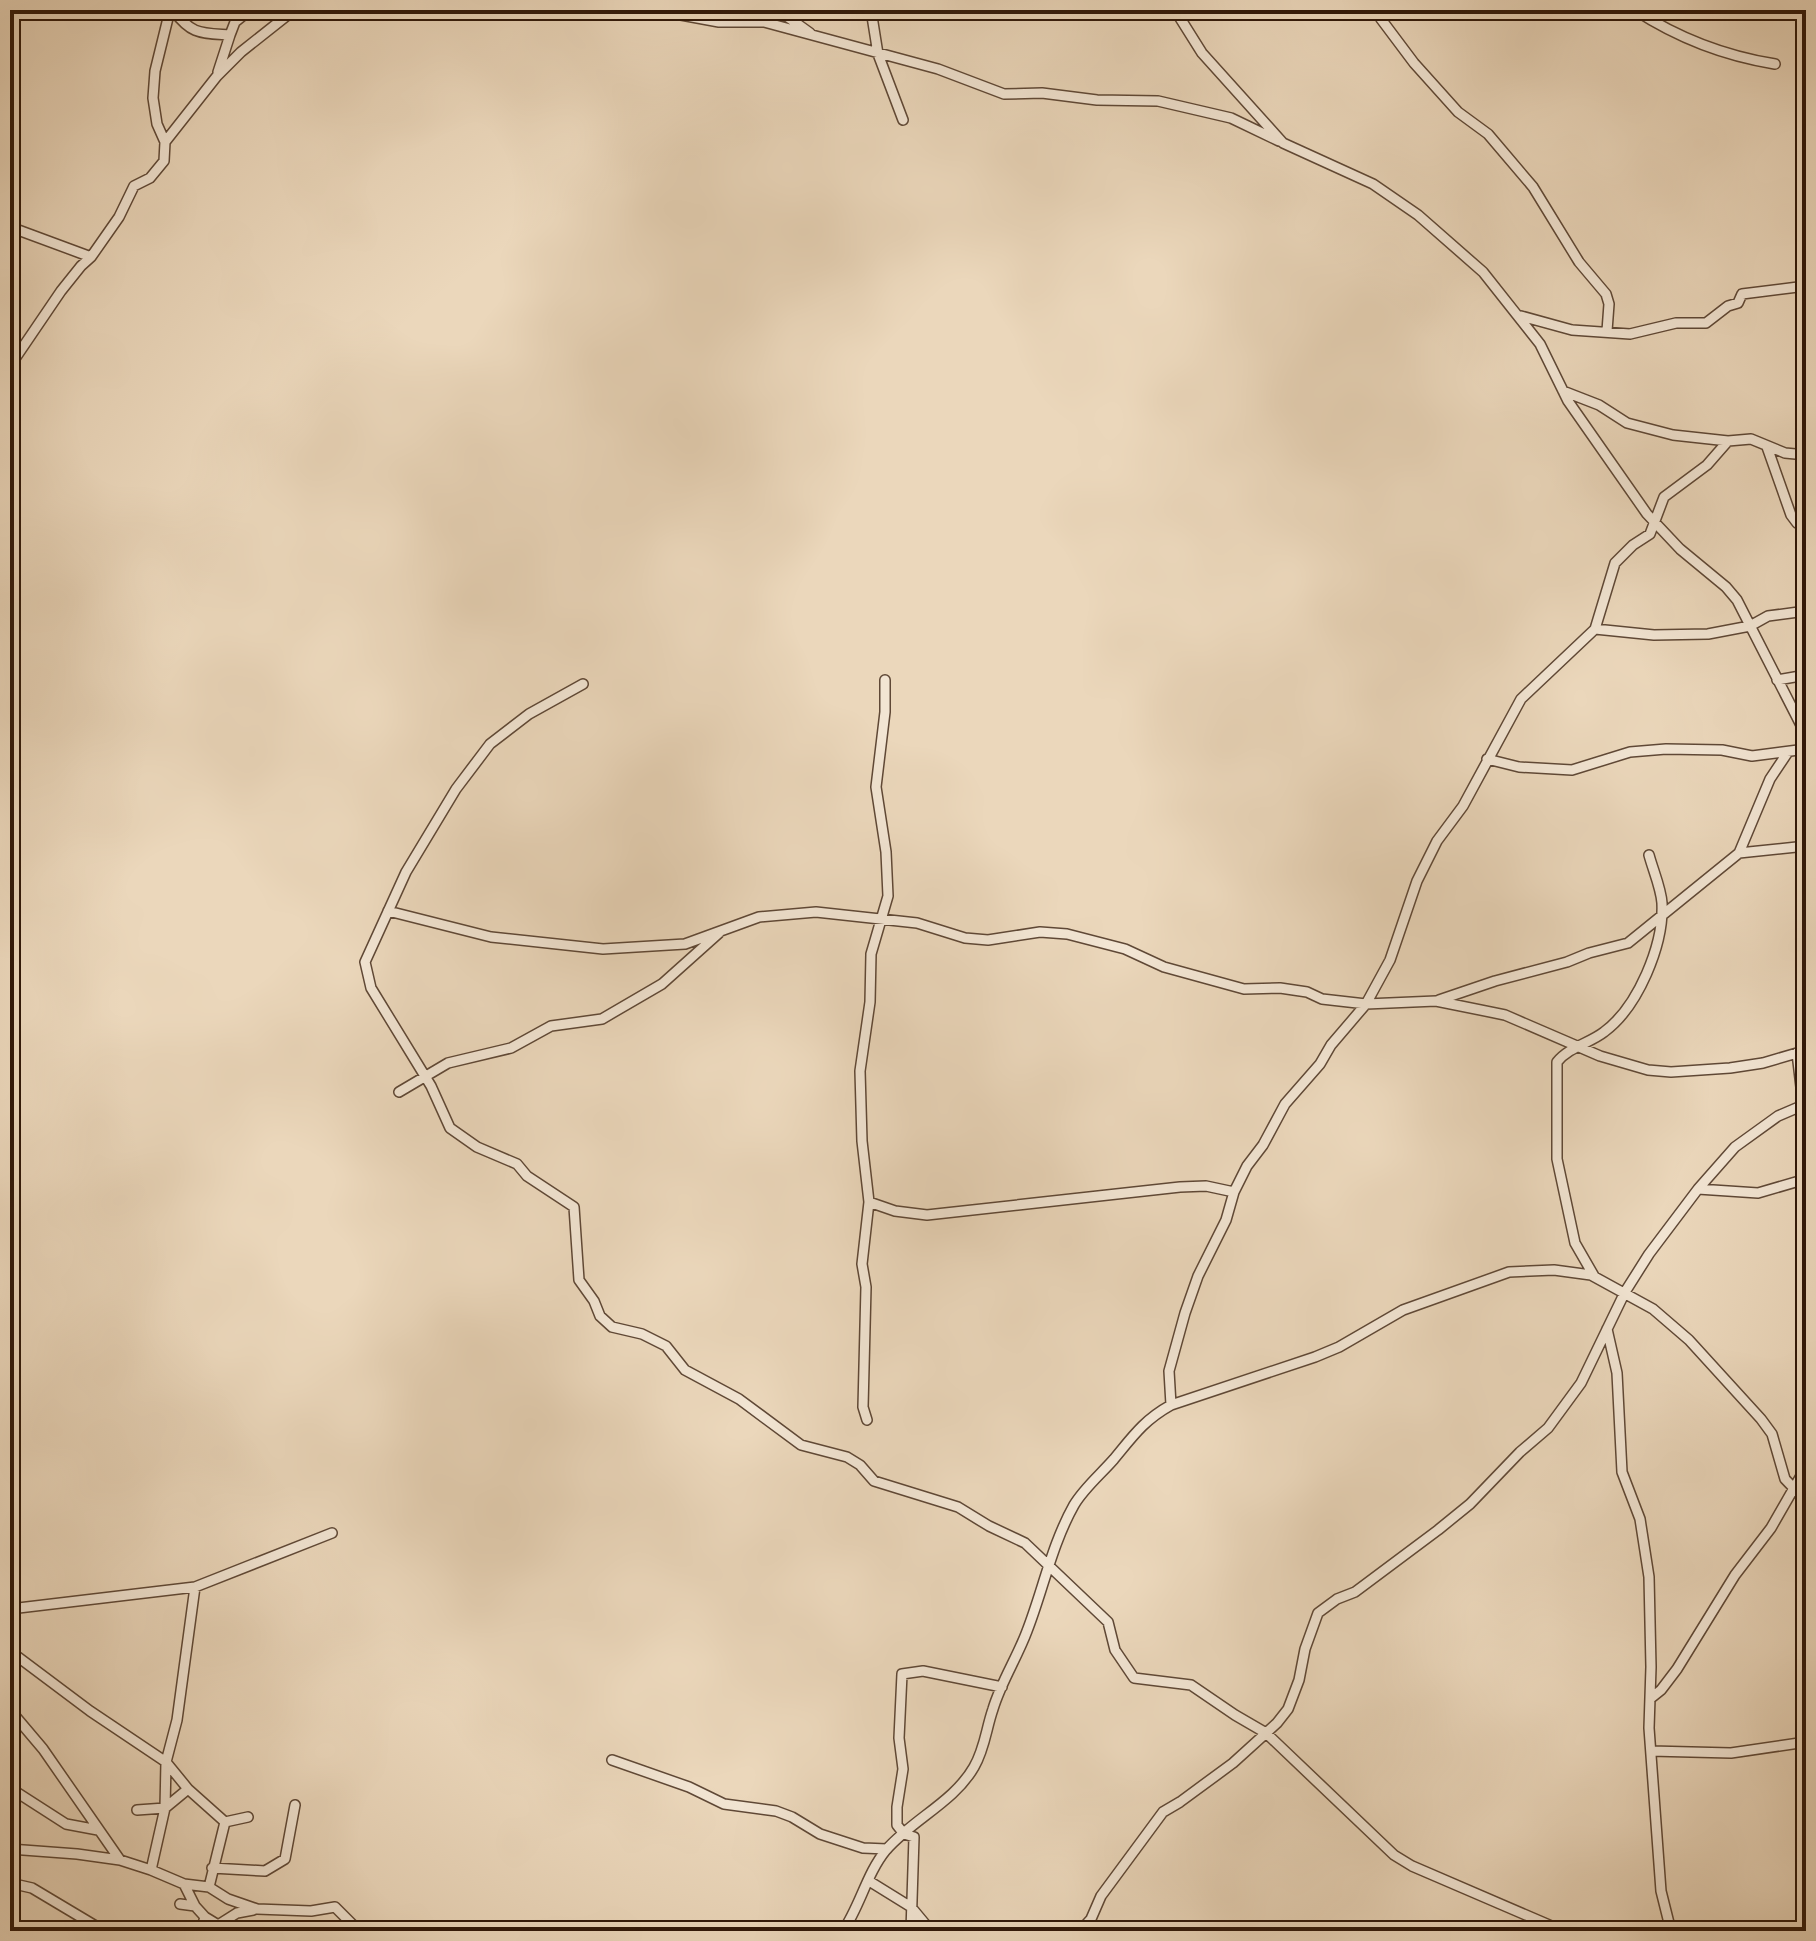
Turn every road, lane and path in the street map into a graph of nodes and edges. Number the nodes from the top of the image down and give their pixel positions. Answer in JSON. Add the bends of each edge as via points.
{"nodes":[{"id":1,"x":172,"y":10,"type":"edge"},
{"id":2,"x":250,"y":10,"type":"edge"},
{"id":3,"x":294,"y":10,"type":"edge"},
{"id":4,"x":654,"y":10,"type":"edge"},
{"id":5,"x":778,"y":10,"type":"edge"},
{"id":6,"x":871,"y":10,"type":"edge"},
{"id":7,"x":1175,"y":10,"type":"edge"},
{"id":8,"x":1379,"y":10,"type":"edge"},
{"id":9,"x":1635,"y":10,"type":"edge"},
{"id":10,"x":230,"y":35,"type":"junction"},
{"id":11,"x":819,"y":39,"type":"junction"},
{"id":12,"x":878,"y":54,"type":"junction"},
{"id":13,"x":1775,"y":64,"type":"dead end"},
{"id":14,"x":217,"y":76,"type":"junction"},
{"id":15,"x":903,"y":120,"type":"dead end"},
{"id":16,"x":165,"y":142,"type":"junction"},
{"id":17,"x":1283,"y":143,"type":"junction"},
{"id":18,"x":10,"y":227,"type":"edge"},
{"id":19,"x":91,"y":257,"type":"junction"},
{"id":20,"x":1806,"y":286,"type":"edge"},
{"id":21,"x":1519,"y":316,"type":"junction"},
{"id":22,"x":1607,"y":331,"type":"junction"},
{"id":23,"x":10,"y":366,"type":"edge"},
{"id":24,"x":1563,"y":391,"type":"junction"},
{"id":25,"x":1728,"y":441,"type":"junction"},
{"id":26,"x":1767,"y":447,"type":"junction"},
{"id":27,"x":1806,"y":455,"type":"edge"},
{"id":28,"x":1654,"y":523,"type":"junction"},
{"id":29,"x":1806,"y":524,"type":"edge"},
{"id":30,"x":1806,"y":611,"type":"edge"},
{"id":31,"x":1750,"y":626,"type":"junction"},
{"id":32,"x":1595,"y":629,"type":"junction"},
{"id":33,"x":1806,"y":675,"type":"edge"},
{"id":34,"x":885,"y":680,"type":"dead end"},
{"id":35,"x":1777,"y":680,"type":"junction"},
{"id":36,"x":583,"y":684,"type":"dead end"},
{"id":37,"x":1806,"y":735,"type":"edge"},
{"id":38,"x":1806,"y":749,"type":"edge"},
{"id":39,"x":1788,"y":752,"type":"junction"},
{"id":40,"x":1487,"y":759,"type":"junction"},
{"id":41,"x":1806,"y":846,"type":"edge"},
{"id":42,"x":1739,"y":853,"type":"junction"},
{"id":43,"x":1649,"y":855,"type":"dead end"},
{"id":44,"x":388,"y":911,"type":"junction"},
{"id":45,"x":1661,"y":914,"type":"junction"},
{"id":46,"x":882,"y":920,"type":"junction"},
{"id":47,"x":725,"y":928,"type":"junction"},
{"id":48,"x":1436,"y":1001,"type":"junction"},
{"id":49,"x":1366,"y":1004,"type":"junction"},
{"id":50,"x":1577,"y":1047,"type":"junction"},
{"id":51,"x":1802,"y":1052,"type":"edge"},
{"id":52,"x":425,"y":1076,"type":"junction"},
{"id":53,"x":399,"y":1092,"type":"dead end"},
{"id":54,"x":1804,"y":1104,"type":"edge"},
{"id":55,"x":1806,"y":1179,"type":"edge"},
{"id":56,"x":1698,"y":1189,"type":"junction"},
{"id":57,"x":1234,"y":1192,"type":"junction"},
{"id":58,"x":869,"y":1202,"type":"junction"},
{"id":59,"x":1594,"y":1276,"type":"junction"},
{"id":60,"x":1625,"y":1292,"type":"junction"},
{"id":61,"x":1607,"y":1329,"type":"junction"},
{"id":62,"x":1171,"y":1405,"type":"junction"},
{"id":63,"x":867,"y":1420,"type":"dead end"},
{"id":64,"x":1806,"y":1467,"type":"edge"},
{"id":65,"x":1802,"y":1480,"type":"edge"},
{"id":66,"x":1793,"y":1489,"type":"junction"},
{"id":67,"x":1806,"y":1501,"type":"edge"},
{"id":68,"x":332,"y":1533,"type":"dead end"},
{"id":69,"x":1049,"y":1566,"type":"junction"},
{"id":70,"x":195,"y":1587,"type":"junction"},
{"id":71,"x":10,"y":1609,"type":"edge"},
{"id":72,"x":10,"y":1651,"type":"edge"},
{"id":73,"x":1002,"y":1687,"type":"junction"},
{"id":74,"x":1651,"y":1698,"type":"junction"},
{"id":75,"x":10,"y":1710,"type":"edge"},
{"id":76,"x":1266,"y":1733,"type":"junction"},
{"id":77,"x":1806,"y":1742,"type":"edge"},
{"id":78,"x":1651,"y":1751,"type":"junction"},
{"id":79,"x":612,"y":1760,"type":"dead end"},
{"id":80,"x":166,"y":1762,"type":"junction"},
{"id":81,"x":10,"y":1788,"type":"edge"},
{"id":82,"x":188,"y":1789,"type":"junction"},
{"id":83,"x":295,"y":1805,"type":"dead end"},
{"id":84,"x":165,"y":1808,"type":"junction"},
{"id":85,"x":137,"y":1810,"type":"dead end"},
{"id":86,"x":248,"y":1817,"type":"dead end"},
{"id":87,"x":225,"y":1822,"type":"junction"},
{"id":88,"x":98,"y":1830,"type":"junction"},
{"id":89,"x":904,"y":1834,"type":"junction"},
{"id":90,"x":10,"y":1849,"type":"edge"},
{"id":91,"x":887,"y":1849,"type":"junction"},
{"id":92,"x":120,"y":1860,"type":"junction"},
{"id":93,"x":212,"y":1868,"type":"junction"},
{"id":94,"x":151,"y":1870,"type":"junction"},
{"id":95,"x":869,"y":1881,"type":"junction"},
{"id":96,"x":10,"y":1883,"type":"edge"},
{"id":97,"x":184,"y":1884,"type":"junction"},
{"id":98,"x":209,"y":1887,"type":"junction"},
{"id":99,"x":180,"y":1904,"type":"dead end"},
{"id":100,"x":195,"y":1906,"type":"junction"},
{"id":101,"x":911,"y":1907,"type":"junction"},
{"id":102,"x":257,"y":1909,"type":"junction"},
{"id":103,"x":205,"y":1917,"type":"junction"},
{"id":104,"x":223,"y":1928,"type":"edge"},
{"id":105,"x":104,"y":1931,"type":"edge"},
{"id":106,"x":201,"y":1931,"type":"edge"},
{"id":107,"x":359,"y":1931,"type":"edge"},
{"id":108,"x":843,"y":1931,"type":"edge"},
{"id":109,"x":911,"y":1931,"type":"edge"},
{"id":110,"x":931,"y":1931,"type":"edge"},
{"id":111,"x":1080,"y":1931,"type":"edge"},
{"id":112,"x":1563,"y":1931,"type":"edge"},
{"id":113,"x":1671,"y":1931,"type":"edge"}],
"edges":[{"from":1,"to":10,"type":"street","via":[[190,30]]},
{"from":1,"to":16,"type":"street","via":[[153,98]]},
{"from":2,"to":10,"type":"street","via":[[235,22]]},
{"from":3,"to":14,"type":"street"},
{"from":4,"to":11,"type":"street","via":[[719,22],[764,22]]},
{"from":5,"to":11,"type":"street"},
{"from":6,"to":12,"type":"street"},
{"from":7,"to":17,"type":"street","via":[[1202,53]]},
{"from":8,"to":22,"type":"street","via":[[1414,63],[1458,112],[1488,134],[1533,187],[1579,262],[1606,294]]},
{"from":9,"to":13,"type":"street","via":[[1690,40],[1740,59]]},
{"from":10,"to":14,"type":"street"},
{"from":11,"to":12,"type":"street"},
{"from":12,"to":15,"type":"street"},
{"from":12,"to":17,"type":"street","via":[[1004,94],[1158,101],[1231,118]]},
{"from":14,"to":16,"type":"street"},
{"from":16,"to":19,"type":"street","via":[[157,172],[134,186],[126,207]]},
{"from":17,"to":21,"type":"street","via":[[1356,174],[1402,202],[1483,272]]},
{"from":18,"to":19,"type":"street"},
{"from":19,"to":23,"type":"street"},
{"from":20,"to":22,"type":"street","via":[[1742,294],[1738,303],[1706,323],[1676,323],[1630,334]]},
{"from":21,"to":22,"type":"street","via":[[1572,330]]},
{"from":21,"to":24,"type":"street"},
{"from":24,"to":25,"type":"street","via":[[1627,423]]},
{"from":24,"to":28,"type":"street"},
{"from":25,"to":26,"type":"street","via":[[1751,439]]},
{"from":25,"to":28,"type":"street","via":[[1707,465],[1664,497]]},
{"from":26,"to":27,"type":"street"},
{"from":26,"to":29,"type":"street","via":[[1791,515]]},
{"from":28,"to":31,"type":"street","via":[[1726,587]]},
{"from":28,"to":32,"type":"street","via":[[1650,534],[1615,563]]},
{"from":30,"to":31,"type":"street","via":[[1768,616]]},
{"from":31,"to":32,"type":"street","via":[[1708,634]]},
{"from":31,"to":35,"type":"street"},
{"from":32,"to":40,"type":"street","via":[[1521,699]]},
{"from":33,"to":35,"type":"street"},
{"from":34,"to":46,"type":"street","via":[[876,787],[888,883]]},
{"from":35,"to":37,"type":"street"},
{"from":36,"to":44,"type":"street","via":[[529,714],[490,744],[456,789]]},
{"from":38,"to":39,"type":"street"},
{"from":39,"to":40,"type":"street","via":[[1752,756],[1666,749],[1630,752],[1572,770]]},
{"from":39,"to":42,"type":"street","via":[[1770,779]]},
{"from":40,"to":49,"type":"street","via":[[1417,881],[1390,960]]},
{"from":41,"to":42,"type":"street"},
{"from":42,"to":45,"type":"street"},
{"from":43,"to":45,"type":"street"},
{"from":44,"to":47,"type":"street","via":[[491,937],[603,949],[685,944]]},
{"from":44,"to":52,"type":"street","via":[[365,962],[371,988]]},
{"from":45,"to":48,"type":"street","via":[[1628,943]]},
{"from":45,"to":50,"type":"street","via":[[1652,964],[1632,1000],[1606,1031]]},
{"from":46,"to":47,"type":"street","via":[[802,913],[759,917]]},
{"from":46,"to":49,"type":"street","via":[[988,940],[1040,932],[1067,934],[1244,989],[1280,988]]},
{"from":46,"to":58,"type":"street","via":[[869,966],[870,1002],[860,1071]]},
{"from":47,"to":52,"type":"street","via":[[662,984],[602,1019],[551,1026],[511,1048],[448,1063]]},
{"from":48,"to":49,"type":"street"},
{"from":48,"to":50,"type":"street","via":[[1505,1015]]},
{"from":49,"to":57,"type":"street","via":[[1285,1104]]},
{"from":50,"to":51,"type":"street","via":[[1628,1066],[1671,1072],[1741,1067]]},
{"from":50,"to":59,"type":"street","via":[[1557,1062],[1557,1159],[1575,1243]]},
{"from":51,"to":54,"type":"street"},
{"from":52,"to":53,"type":"street"},
{"from":52,"to":69,"type":"street","via":[[450,1128],[517,1164],[574,1207],[579,1280],[612,1327],[666,1346],[685,1370],[739,1399],[801,1445],[847,1457],[874,1481],[958,1507],[1025,1543]]},
{"from":54,"to":56,"type":"street","via":[[1735,1147]]},
{"from":55,"to":56,"type":"street","via":[[1758,1193]]},
{"from":56,"to":60,"type":"street"},
{"from":57,"to":58,"type":"street","via":[[1206,1186],[1166,1188],[927,1215]]},
{"from":57,"to":62,"type":"street","via":[[1175,1345],[1169,1371]]},
{"from":58,"to":63,"type":"street","via":[[862,1264]]},
{"from":59,"to":60,"type":"street"},
{"from":59,"to":62,"type":"street","via":[[1554,1270],[1509,1272],[1403,1310],[1315,1357]]},
{"from":60,"to":61,"type":"street"},
{"from":60,"to":66,"type":"street","via":[[1689,1340],[1761,1419]]},
{"from":61,"to":74,"type":"street","via":[[1617,1373],[1622,1472],[1640,1519],[1649,1577]]},
{"from":61,"to":76,"type":"street","via":[[1581,1383],[1548,1428],[1438,1530],[1318,1613],[1288,1709]]},
{"from":62,"to":69,"type":"street","via":[[1134,1433],[1075,1504]]},
{"from":64,"to":65,"type":"street"},
{"from":65,"to":66,"type":"street"},
{"from":66,"to":67,"type":"street"},
{"from":66,"to":74,"type":"street","via":[[1677,1669]]},
{"from":68,"to":70,"type":"street"},
{"from":69,"to":73,"type":"street"},
{"from":69,"to":76,"type":"street","via":[[1108,1622],[1115,1650],[1134,1678],[1191,1685]]},
{"from":70,"to":71,"type":"street"},
{"from":70,"to":80,"type":"street"},
{"from":72,"to":80,"type":"street"},
{"from":73,"to":89,"type":"street","via":[[985,1746],[961,1787]]},
{"from":73,"to":89,"type":"street","via":[[923,1671],[902,1674],[903,1769],[897,1825]]},
{"from":74,"to":78,"type":"street"},
{"from":75,"to":88,"type":"street"},
{"from":76,"to":111,"type":"street","via":[[1163,1812]]},
{"from":76,"to":112,"type":"street","via":[[1394,1855]]},
{"from":77,"to":78,"type":"street","via":[[1731,1753]]},
{"from":78,"to":113,"type":"street","via":[[1661,1891]]},
{"from":79,"to":91,"type":"street","via":[[724,1804],[776,1811],[820,1834],[863,1848]]},
{"from":80,"to":82,"type":"street"},
{"from":80,"to":84,"type":"street"},
{"from":81,"to":88,"type":"street","via":[[66,1824]]},
{"from":82,"to":84,"type":"street"},
{"from":82,"to":87,"type":"street"},
{"from":83,"to":93,"type":"street","via":[[285,1859],[265,1871]]},
{"from":84,"to":85,"type":"street"},
{"from":84,"to":94,"type":"street"},
{"from":86,"to":87,"type":"street"},
{"from":87,"to":93,"type":"street"},
{"from":88,"to":92,"type":"street"},
{"from":89,"to":91,"type":"street"},
{"from":89,"to":101,"type":"street","via":[[914,1837]]},
{"from":90,"to":92,"type":"street"},
{"from":91,"to":95,"type":"street"},
{"from":92,"to":94,"type":"street"},
{"from":93,"to":98,"type":"street"},
{"from":94,"to":97,"type":"street"},
{"from":95,"to":101,"type":"street"},
{"from":95,"to":108,"type":"street"},
{"from":96,"to":105,"type":"street","via":[[32,1888]]},
{"from":97,"to":98,"type":"street"},
{"from":97,"to":100,"type":"street"},
{"from":98,"to":102,"type":"street"},
{"from":99,"to":100,"type":"street"},
{"from":100,"to":103,"type":"street"},
{"from":101,"to":109,"type":"street"},
{"from":101,"to":110,"type":"street"},
{"from":102,"to":104,"type":"street","via":[[237,1913]]},
{"from":102,"to":107,"type":"street","via":[[335,1907]]},
{"from":103,"to":104,"type":"street"},
{"from":103,"to":106,"type":"street"}]}
